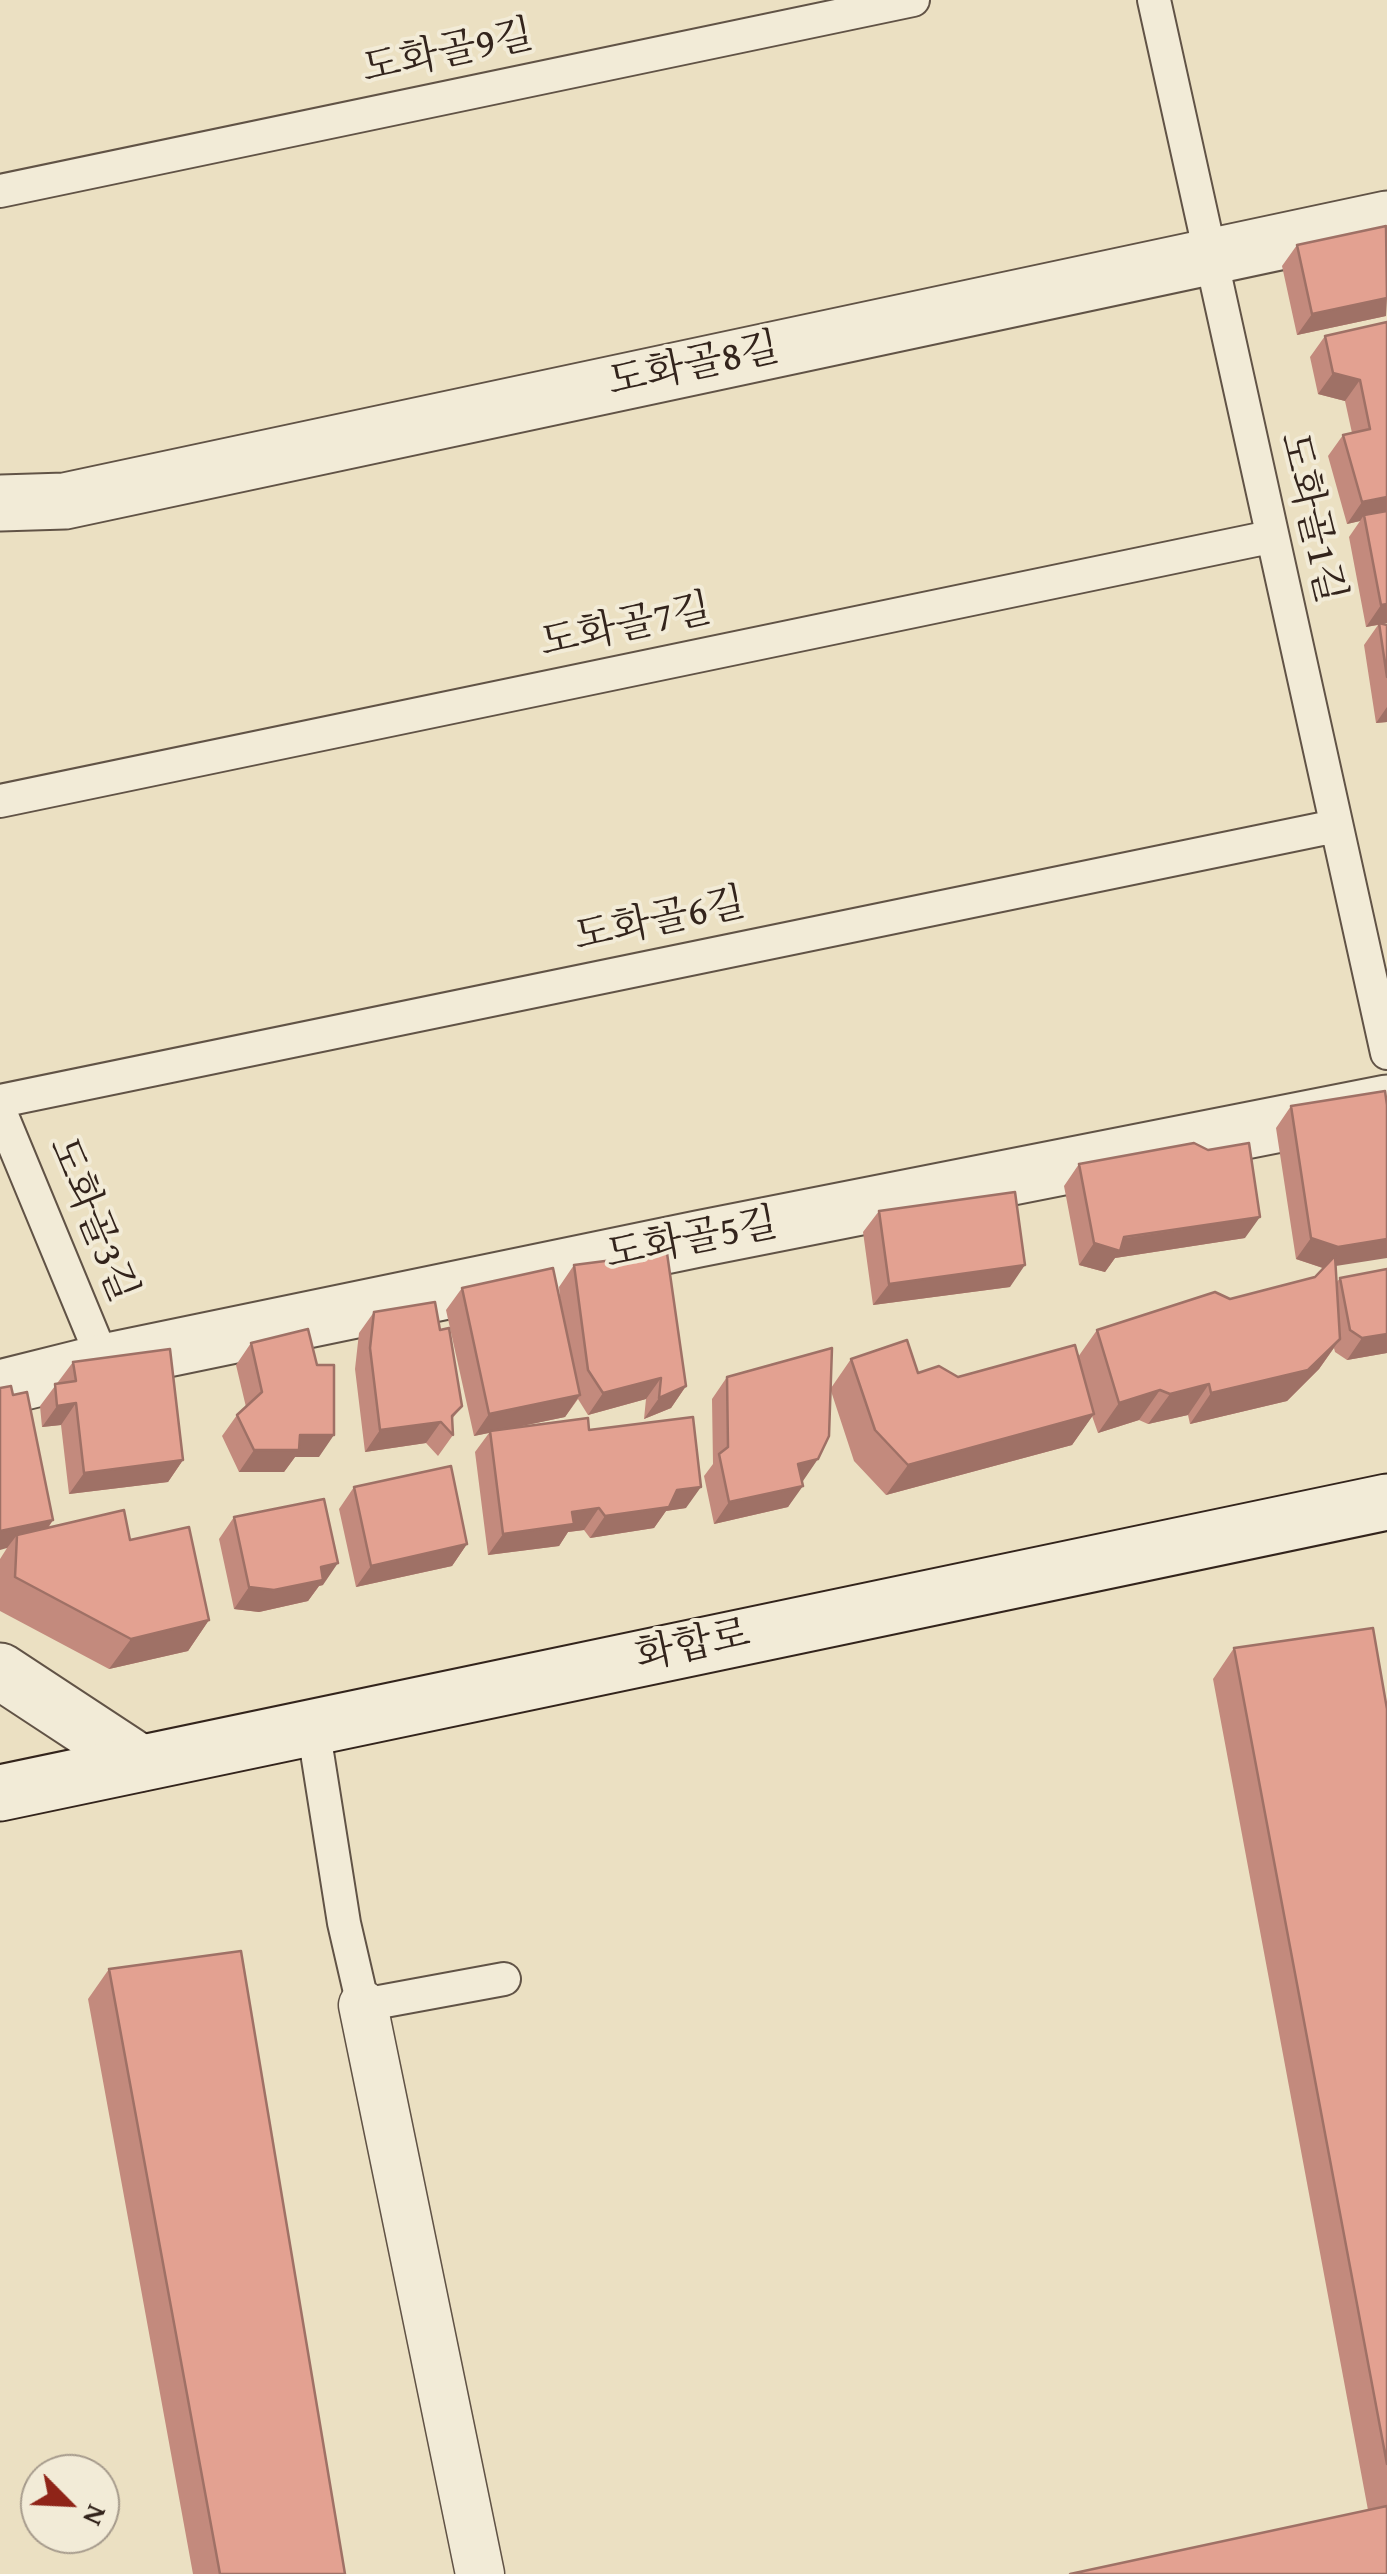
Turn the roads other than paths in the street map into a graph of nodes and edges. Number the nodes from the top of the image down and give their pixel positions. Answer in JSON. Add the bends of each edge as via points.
{"nodes":[{"id":1,"x":913,"y":0,"type":"edge"},
{"id":2,"x":1154,"y":0,"type":"edge"},
{"id":3,"x":0,"y":191,"type":"edge"},
{"id":4,"x":1387,"y":219,"type":"edge"},
{"id":5,"x":1208,"y":258,"type":"junction"},
{"id":6,"x":0,"y":502,"type":"edge"},
{"id":7,"x":1270,"y":537,"type":"junction"},
{"id":8,"x":0,"y":801,"type":"edge"},
{"id":9,"x":1336,"y":826,"type":"junction"},
{"id":10,"x":1387,"y":1053,"type":"edge"},
{"id":11,"x":0,"y":1101,"type":"edge"},
{"id":12,"x":1387,"y":1103,"type":"edge"},
{"id":13,"x":0,"y":1111,"type":"edge"},
{"id":14,"x":104,"y":1362,"type":"junction"},
{"id":15,"x":0,"y":1388,"type":"edge"},
{"id":16,"x":1387,"y":1502,"type":"edge"},
{"id":17,"x":0,"y":1670,"type":"edge"},
{"id":18,"x":313,"y":1727,"type":"junction"},
{"id":19,"x":140,"y":1763,"type":"junction"},
{"id":20,"x":0,"y":1793,"type":"edge"},
{"id":21,"x":504,"y":1978,"type":"dead end"},
{"id":22,"x":363,"y":2005,"type":"junction"},
{"id":23,"x":480,"y":2574,"type":"edge"}],
"edges":[{"from":1,"to":3,"type":"lane","name":"도화골9길"},
{"from":2,"to":5,"type":"lane","name":"도화골1길"},
{"from":4,"to":5,"type":"street","name":"도화골8길"},
{"from":5,"to":6,"type":"street","name":"도화골8길","via":[[64,502]]},
{"from":5,"to":7,"type":"lane","name":"도화골1길"},
{"from":7,"to":8,"type":"lane","name":"도화골7길"},
{"from":7,"to":9,"type":"lane","name":"도화골1길"},
{"from":9,"to":10,"type":"lane","name":"도화골1길"},
{"from":9,"to":11,"type":"lane","name":"도화골6길"},
{"from":12,"to":14,"type":"street","name":"도화골5길"},
{"from":13,"to":14,"type":"lane","name":"도화골3길"},
{"from":14,"to":15,"type":"street","name":"도화골5길"},
{"from":16,"to":18,"type":"street","name":"화합로"},
{"from":17,"to":19,"type":"street"},
{"from":18,"to":19,"type":"street","name":"화합로"},
{"from":18,"to":22,"type":"lane"},
{"from":19,"to":20,"type":"street","name":"화합로"},
{"from":21,"to":22,"type":"lane"},
{"from":22,"to":23,"type":"street"}]}
